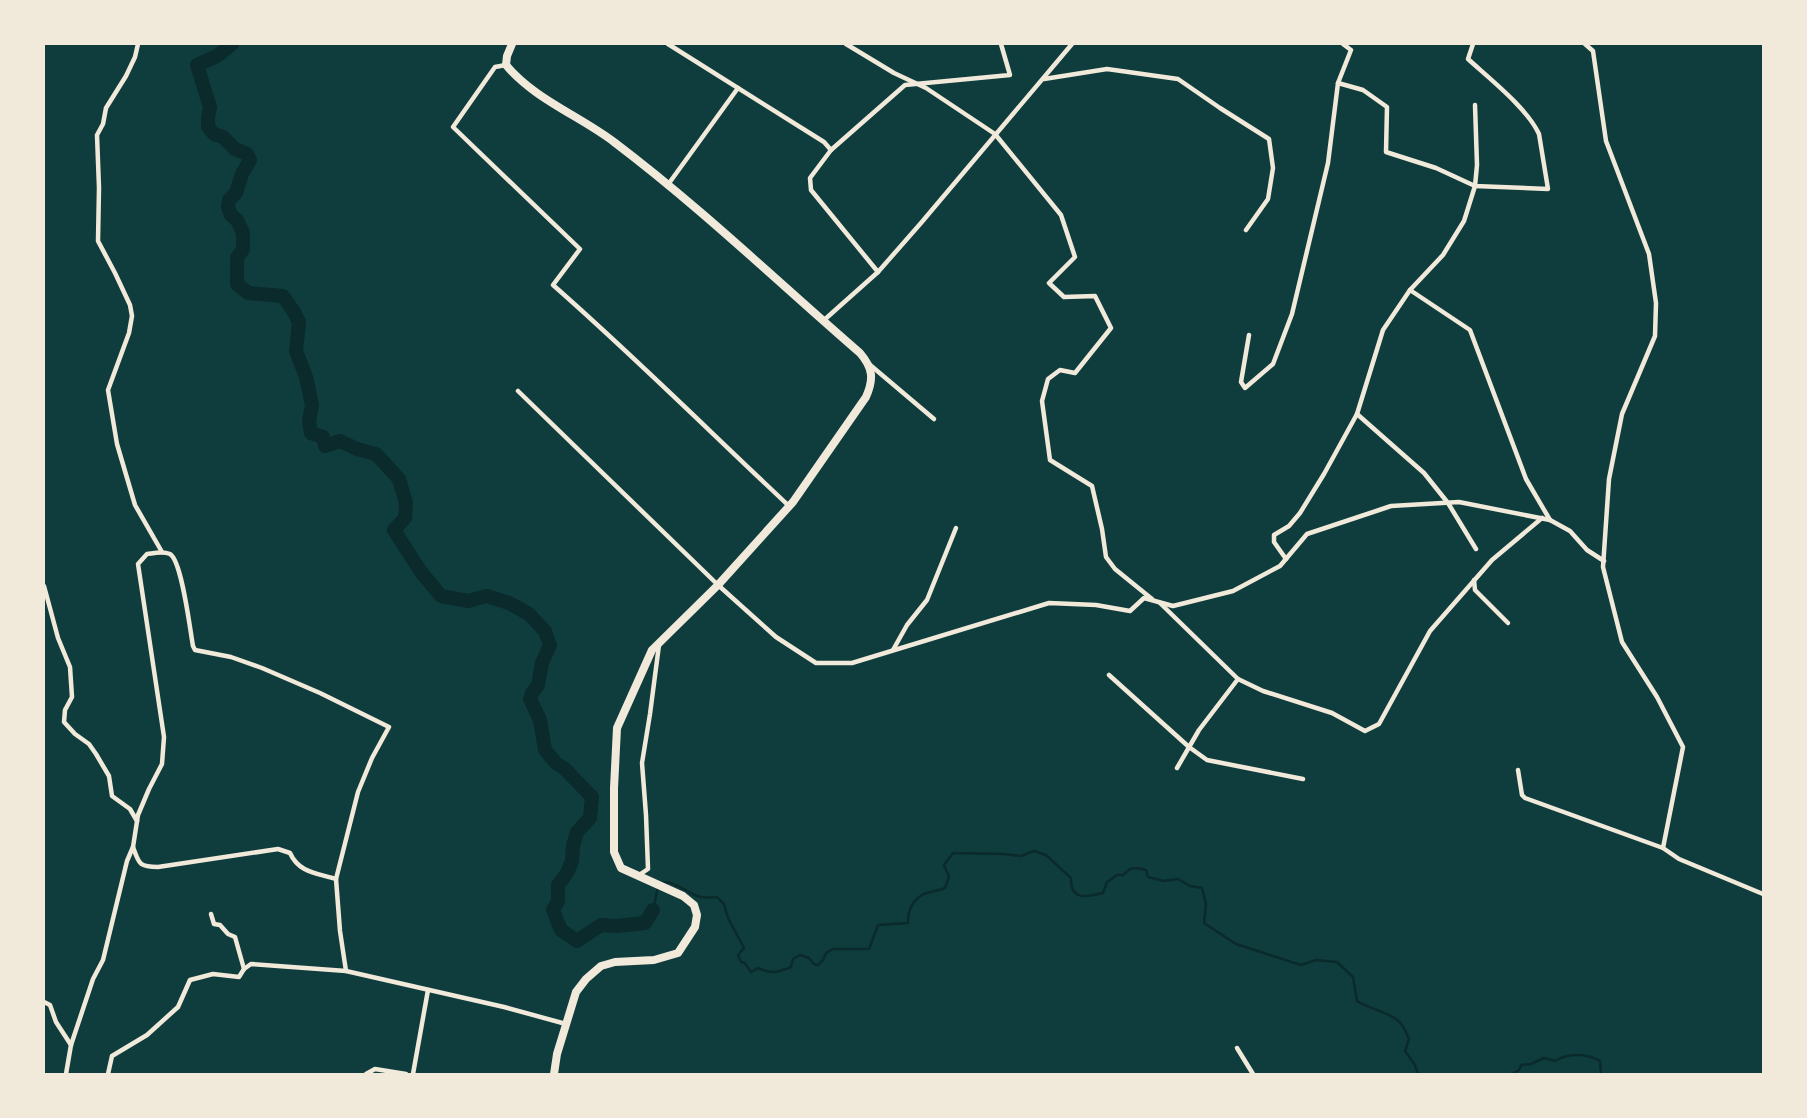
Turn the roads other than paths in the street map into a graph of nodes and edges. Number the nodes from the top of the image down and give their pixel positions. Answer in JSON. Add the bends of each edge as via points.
{"nodes":[{"id":1,"x":138,"y":44,"type":"edge"},
{"id":2,"x":512,"y":44,"type":"edge"},
{"id":3,"x":668,"y":44,"type":"edge"},
{"id":4,"x":846,"y":44,"type":"edge"},
{"id":5,"x":1001,"y":44,"type":"edge"},
{"id":6,"x":1072,"y":44,"type":"edge"},
{"id":7,"x":1343,"y":44,"type":"edge"},
{"id":8,"x":1473,"y":44,"type":"edge"},
{"id":9,"x":1584,"y":44,"type":"edge"},
{"id":10,"x":506,"y":65,"type":"junction"},
{"id":11,"x":1043,"y":79,"type":"junction"},
{"id":12,"x":916,"y":83,"type":"junction"},
{"id":13,"x":1338,"y":83,"type":"junction"},
{"id":14,"x":738,"y":88,"type":"junction"},
{"id":15,"x":1475,"y":104,"type":"dead end"},
{"id":16,"x":995,"y":134,"type":"junction"},
{"id":17,"x":831,"y":150,"type":"junction"},
{"id":18,"x":667,"y":186,"type":"junction"},
{"id":19,"x":1475,"y":186,"type":"junction"},
{"id":20,"x":1246,"y":230,"type":"dead end"},
{"id":21,"x":878,"y":272,"type":"junction"},
{"id":22,"x":1410,"y":290,"type":"junction"},
{"id":23,"x":823,"y":321,"type":"junction"},
{"id":24,"x":1249,"y":334,"type":"dead end"},
{"id":25,"x":869,"y":364,"type":"junction"},
{"id":26,"x":518,"y":391,"type":"dead end"},
{"id":27,"x":1357,"y":414,"type":"junction"},
{"id":28,"x":934,"y":419,"type":"dead end"},
{"id":29,"x":1448,"y":503,"type":"junction"},
{"id":30,"x":789,"y":506,"type":"junction"},
{"id":31,"x":1542,"y":518,"type":"junction"},
{"id":32,"x":1550,"y":520,"type":"junction"},
{"id":33,"x":956,"y":528,"type":"dead end"},
{"id":34,"x":1476,"y":549,"type":"dead end"},
{"id":35,"x":162,"y":552,"type":"junction"},
{"id":36,"x":1286,"y":559,"type":"junction"},
{"id":37,"x":1604,"y":561,"type":"junction"},
{"id":38,"x":1474,"y":580,"type":"junction"},
{"id":39,"x":718,"y":585,"type":"junction"},
{"id":40,"x":44,"y":586,"type":"edge"},
{"id":41,"x":1154,"y":601,"type":"junction"},
{"id":42,"x":1159,"y":602,"type":"junction"},
{"id":43,"x":1508,"y":623,"type":"dead end"},
{"id":44,"x":659,"y":643,"type":"junction"},
{"id":45,"x":894,"y":650,"type":"junction"},
{"id":46,"x":1109,"y":675,"type":"dead end"},
{"id":47,"x":1238,"y":679,"type":"junction"},
{"id":48,"x":1189,"y":747,"type":"junction"},
{"id":49,"x":1177,"y":768,"type":"dead end"},
{"id":50,"x":1518,"y":770,"type":"dead end"},
{"id":51,"x":1303,"y":779,"type":"dead end"},
{"id":52,"x":138,"y":822,"type":"junction"},
{"id":53,"x":133,"y":847,"type":"junction"},
{"id":54,"x":1663,"y":848,"type":"junction"},
{"id":55,"x":638,"y":876,"type":"junction"},
{"id":56,"x":336,"y":878,"type":"junction"},
{"id":57,"x":1763,"y":894,"type":"edge"},
{"id":58,"x":211,"y":914,"type":"dead end"},
{"id":59,"x":244,"y":969,"type":"junction"},
{"id":60,"x":346,"y":971,"type":"junction"},
{"id":61,"x":428,"y":990,"type":"junction"},
{"id":62,"x":44,"y":1002,"type":"edge"},
{"id":63,"x":566,"y":1024,"type":"junction"},
{"id":64,"x":71,"y":1045,"type":"junction"},
{"id":65,"x":1237,"y":1048,"type":"dead end"},
{"id":66,"x":66,"y":1074,"type":"edge"},
{"id":67,"x":108,"y":1074,"type":"edge"},
{"id":68,"x":366,"y":1074,"type":"edge"},
{"id":69,"x":406,"y":1074,"type":"edge"},
{"id":70,"x":412,"y":1074,"type":"edge"},
{"id":71,"x":554,"y":1074,"type":"edge"},
{"id":72,"x":1253,"y":1074,"type":"edge"}],
"edges":[{"from":1,"to":35,"type":"street","via":[[135,58],[106,108],[97,135],[98,241],[130,305],[132,316],[108,390],[118,444],[135,505]]},
{"from":2,"to":10,"type":"main road"},
{"from":3,"to":14,"type":"street"},
{"from":4,"to":12,"type":"street"},
{"from":5,"to":12,"type":"street","via":[[1010,75]]},
{"from":6,"to":11,"type":"street"},
{"from":7,"to":13,"type":"street","via":[[1351,50]]},
{"from":8,"to":19,"type":"street","via":[[1468,59],[1515,103],[1540,134],[1548,189]]},
{"from":9,"to":37,"type":"street","via":[[1593,51],[1606,141],[1649,254],[1656,303],[1655,336],[1622,414],[1608,479]]},
{"from":10,"to":18,"type":"main road","via":[[555,105],[613,141]]},
{"from":10,"to":30,"type":"street","via":[[496,67],[453,127],[580,250],[553,285],[614,338]]},
{"from":11,"to":16,"type":"street"},
{"from":11,"to":20,"type":"street","via":[[1107,69],[1178,79],[1269,139],[1273,168],[1268,199]]},
{"from":12,"to":16,"type":"street"},
{"from":12,"to":17,"type":"street","via":[[905,85]]},
{"from":13,"to":19,"type":"street","via":[[1364,90],[1387,107],[1386,152],[1436,168]]},
{"from":13,"to":24,"type":"street","via":[[1328,163],[1292,314],[1273,364],[1245,388],[1241,382]]},
{"from":14,"to":17,"type":"street","via":[[824,142]]},
{"from":14,"to":18,"type":"street"},
{"from":15,"to":19,"type":"street"},
{"from":16,"to":21,"type":"street"},
{"from":16,"to":41,"type":"street","via":[[1061,215],[1075,257],[1049,283],[1064,297],[1095,296],[1111,328],[1075,373],[1060,370],[1048,378],[1042,401],[1050,460],[1092,486],[1106,557],[1115,569]]},
{"from":17,"to":21,"type":"street","via":[[810,178],[811,190]]},
{"from":18,"to":23,"type":"main road"},
{"from":19,"to":22,"type":"street","via":[[1464,221],[1444,255]]},
{"from":21,"to":23,"type":"street"},
{"from":22,"to":27,"type":"street","via":[[1383,330]]},
{"from":22,"to":32,"type":"street","via":[[1470,330],[1526,479]]},
{"from":23,"to":25,"type":"main road"},
{"from":25,"to":28,"type":"street"},
{"from":25,"to":30,"type":"main road","via":[[872,379],[866,397]]},
{"from":26,"to":39,"type":"street"},
{"from":27,"to":29,"type":"street","via":[[1424,473]]},
{"from":27,"to":36,"type":"street","via":[[1300,512],[1289,526],[1274,535],[1274,542]]},
{"from":29,"to":31,"type":"street","via":[[1459,502]]},
{"from":29,"to":34,"type":"street"},
{"from":29,"to":36,"type":"street","via":[[1391,506],[1307,534]]},
{"from":30,"to":39,"type":"main road"},
{"from":31,"to":32,"type":"street"},
{"from":31,"to":38,"type":"street","via":[[1492,560]]},
{"from":32,"to":37,"type":"street","via":[[1570,531],[1587,550]]},
{"from":33,"to":45,"type":"street","via":[[927,600],[906,625]]},
{"from":35,"to":52,"type":"street","via":[[147,554],[138,564],[164,737],[162,764],[138,815]]},
{"from":35,"to":56,"type":"street","via":[[175,558],[180,570],[195,650],[231,657],[262,668],[388,727],[358,792]]},
{"from":36,"to":42,"type":"street","via":[[1280,566],[1233,591],[1173,606]]},
{"from":37,"to":54,"type":"street","via":[[1622,642],[1657,697],[1683,747]]},
{"from":38,"to":43,"type":"street","via":[[1475,590]]},
{"from":38,"to":47,"type":"street","via":[[1430,631],[1379,724],[1365,731],[1332,713],[1263,691]]},
{"from":39,"to":44,"type":"main road"},
{"from":39,"to":45,"type":"street","via":[[776,637],[816,663],[852,663]]},
{"from":40,"to":52,"type":"street","via":[[58,638],[70,667],[72,697],[65,710],[64,722],[88,744],[109,776],[112,796],[130,809]]},
{"from":41,"to":42,"type":"street"},
{"from":41,"to":45,"type":"street","via":[[1144,598],[1130,611],[1096,605],[1049,603]]},
{"from":42,"to":47,"type":"street"},
{"from":44,"to":55,"type":"street","via":[[642,763],[648,869]]},
{"from":44,"to":55,"type":"main road","via":[[652,650],[617,728],[614,852],[621,868]]},
{"from":46,"to":48,"type":"street"},
{"from":47,"to":48,"type":"street"},
{"from":48,"to":49,"type":"street"},
{"from":48,"to":51,"type":"street","via":[[1207,760]]},
{"from":50,"to":54,"type":"street","via":[[1525,798]]},
{"from":52,"to":53,"type":"street"},
{"from":53,"to":56,"type":"street","via":[[138,863],[158,868],[278,849],[290,853],[295,863],[308,871]]},
{"from":53,"to":64,"type":"street","via":[[104,960],[93,979]]},
{"from":54,"to":57,"type":"street"},
{"from":55,"to":63,"type":"main road","via":[[683,896],[694,905],[698,915],[695,927],[678,953],[654,960],[601,966],[576,992]]},
{"from":56,"to":60,"type":"street"},
{"from":58,"to":59,"type":"street","via":[[214,924],[235,937]]},
{"from":59,"to":60,"type":"street","via":[[251,964]]},
{"from":59,"to":67,"type":"street","via":[[239,977],[214,974],[190,980],[178,1007],[147,1035],[112,1056]]},
{"from":60,"to":61,"type":"street"},
{"from":61,"to":63,"type":"street"},
{"from":61,"to":70,"type":"street"},
{"from":62,"to":64,"type":"street","via":[[50,1005],[56,1022]]},
{"from":63,"to":71,"type":"main road"},
{"from":64,"to":66,"type":"street"},
{"from":65,"to":72,"type":"street"},
{"from":68,"to":69,"type":"street","via":[[375,1069]]}]}
